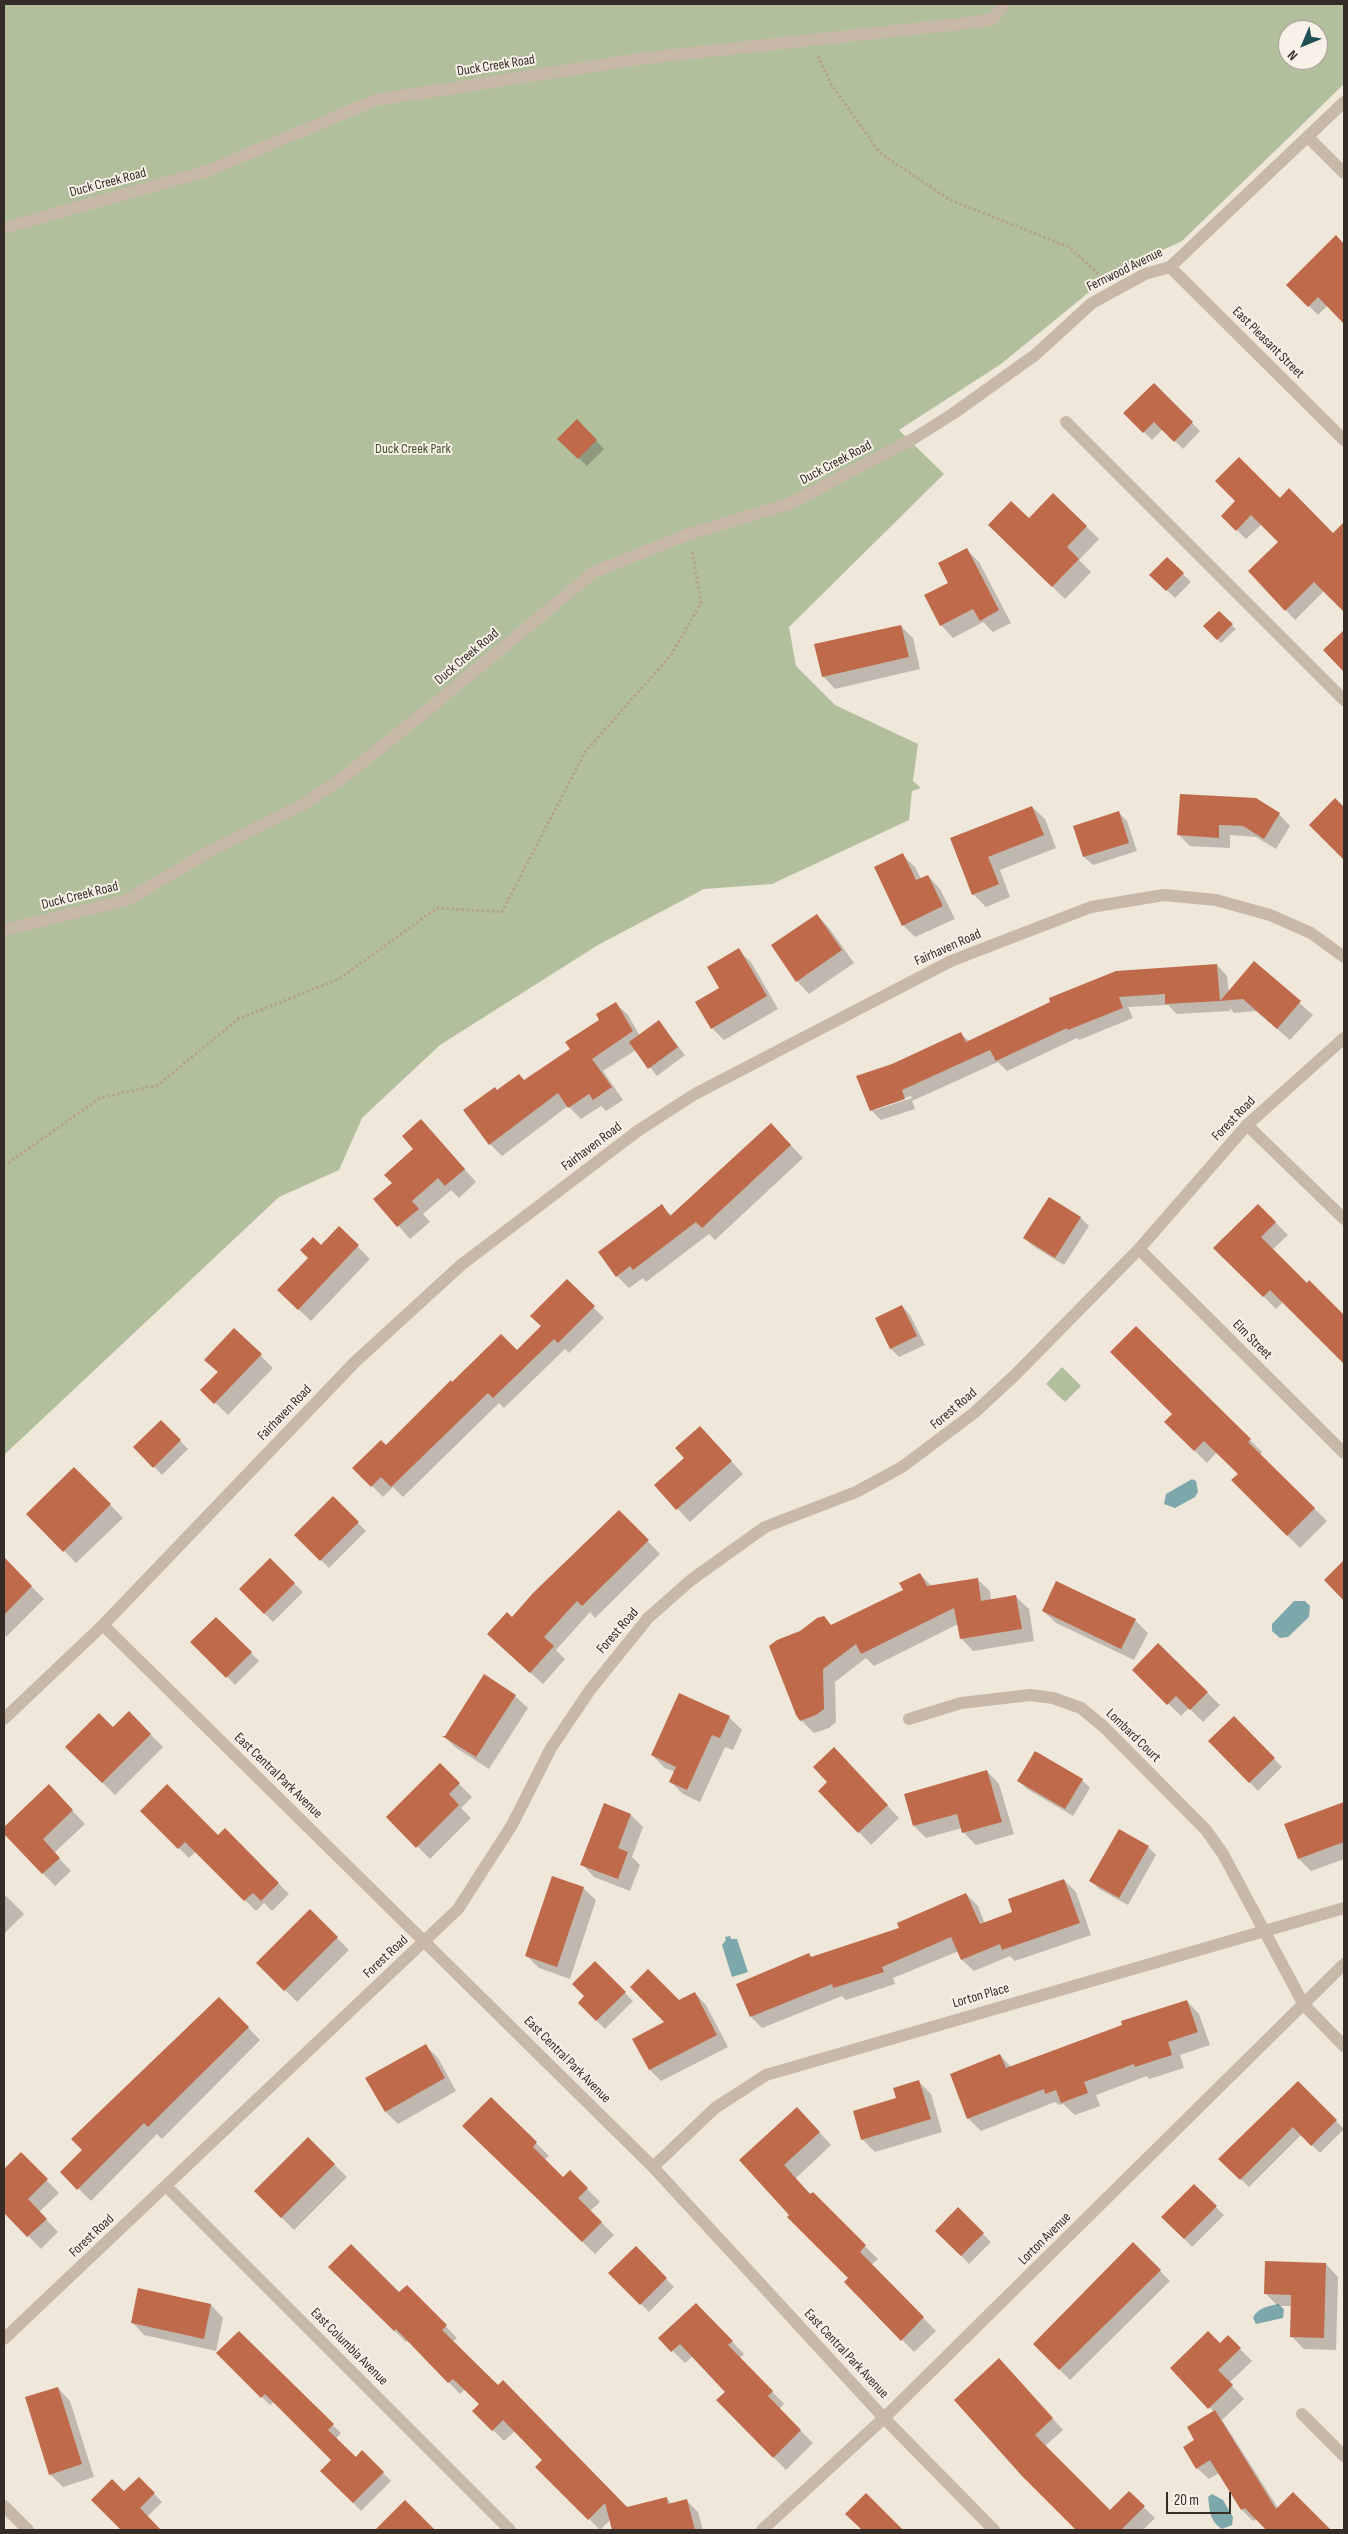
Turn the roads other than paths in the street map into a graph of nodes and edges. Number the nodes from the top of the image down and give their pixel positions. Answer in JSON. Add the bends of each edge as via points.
{"nodes":[{"id":1,"x":1004,"y":4,"type":"edge"},
{"id":2,"x":1344,"y":102,"type":"edge"},
{"id":3,"x":1308,"y":137,"type":"junction"},
{"id":4,"x":1344,"y":173,"type":"edge"},
{"id":5,"x":4,"y":228,"type":"edge"},
{"id":6,"x":1170,"y":267,"type":"junction"},
{"id":7,"x":954,"y":413,"type":"joint"},
{"id":8,"x":1066,"y":422,"type":"dead end"},
{"id":9,"x":1344,"y":440,"type":"edge"},
{"id":10,"x":1344,"y":700,"type":"edge"},
{"id":11,"x":4,"y":930,"type":"edge"},
{"id":12,"x":1344,"y":957,"type":"edge"},
{"id":13,"x":1344,"y":1038,"type":"edge"},
{"id":14,"x":1247,"y":1125,"type":"junction"},
{"id":15,"x":1344,"y":1219,"type":"edge"},
{"id":16,"x":1139,"y":1248,"type":"junction"},
{"id":17,"x":1344,"y":1453,"type":"edge"},
{"id":18,"x":103,"y":1625,"type":"junction"},
{"id":19,"x":4,"y":1719,"type":"edge"},
{"id":20,"x":909,"y":1719,"type":"dead end"},
{"id":21,"x":1344,"y":1908,"type":"edge"},
{"id":22,"x":1263,"y":1930,"type":"junction"},
{"id":23,"x":425,"y":1941,"type":"junction"},
{"id":24,"x":1344,"y":1964,"type":"edge"},
{"id":25,"x":1304,"y":2005,"type":"junction"},
{"id":26,"x":1344,"y":2046,"type":"edge"},
{"id":27,"x":653,"y":2166,"type":"junction"},
{"id":28,"x":166,"y":2186,"type":"junction"},
{"id":29,"x":4,"y":2339,"type":"edge"},
{"id":30,"x":1302,"y":2414,"type":"dead end"},
{"id":31,"x":884,"y":2418,"type":"junction"},
{"id":32,"x":1344,"y":2456,"type":"edge"},
{"id":33,"x":4,"y":2506,"type":"edge"},
{"id":34,"x":28,"y":2530,"type":"edge"},
{"id":35,"x":510,"y":2530,"type":"edge"},
{"id":36,"x":762,"y":2530,"type":"edge"},
{"id":37,"x":994,"y":2530,"type":"edge"}],
"edges":[{"from":1,"to":5,"type":"street","name":"Duck Creek Road","via":[[992,18],[646,58],[376,100],[207,171]]},
{"from":2,"to":3,"type":"street","name":"Fernwood Avenue"},
{"from":3,"to":4,"type":"street"},
{"from":3,"to":6,"type":"street","name":"Fernwood Avenue"},
{"from":6,"to":7,"type":"street","name":"Fernwood Avenue","via":[[1146,274],[1092,303],[1035,355]]},
{"from":6,"to":9,"type":"street","name":"East Pleasant Street"},
{"from":7,"to":11,"type":"street","name":"Duck Creek Road","via":[[913,439],[789,504],[690,534],[594,572],[420,716],[302,805],[212,850],[127,900]]},
{"from":8,"to":10,"type":"street"},
{"from":12,"to":18,"type":"street","name":"Fairhaven Road","via":[[1310,933],[1270,915],[1216,900],[1164,895],[1091,907],[951,961],[695,1094],[639,1130],[461,1265],[355,1362]]},
{"from":13,"to":14,"type":"street","name":"Forest Road"},
{"from":14,"to":15,"type":"street"},
{"from":14,"to":16,"type":"street","name":"Forest Road"},
{"from":16,"to":17,"type":"street","name":"Elm Street"},
{"from":16,"to":23,"type":"street","name":"Forest Road","via":[[1015,1375],[934,1445],[856,1492],[765,1526],[691,1580],[648,1618],[590,1690],[551,1748],[512,1825],[458,1909]]},
{"from":18,"to":19,"type":"street","name":"Fairhaven Road"},
{"from":18,"to":23,"type":"street","name":"East Central Park Avenue"},
{"from":20,"to":22,"type":"street","name":"Lombard Court","via":[[961,1703],[1030,1695],[1053,1698],[1081,1708],[1206,1830],[1223,1854]]},
{"from":21,"to":22,"type":"street","name":"Lorton Place"},
{"from":22,"to":25,"type":"street","name":"Lombard Court"},
{"from":22,"to":27,"type":"street","name":"Lorton Place","via":[[766,2075],[715,2108]]},
{"from":23,"to":27,"type":"street","name":"East Central Park Avenue"},
{"from":23,"to":28,"type":"street","name":"Forest Road"},
{"from":24,"to":25,"type":"street","name":"Lorton Avenue"},
{"from":25,"to":26,"type":"street","name":"Lombard Court"},
{"from":25,"to":31,"type":"street","name":"Lorton Avenue"},
{"from":27,"to":31,"type":"street","name":"East Central Park Avenue"},
{"from":28,"to":29,"type":"street","name":"Forest Road"},
{"from":28,"to":35,"type":"street","name":"East Columbia Avenue"},
{"from":30,"to":32,"type":"street"},
{"from":31,"to":36,"type":"street","name":"Lorton Avenue"},
{"from":31,"to":37,"type":"street","name":"East Central Park Avenue"},
{"from":33,"to":34,"type":"street"}]}
